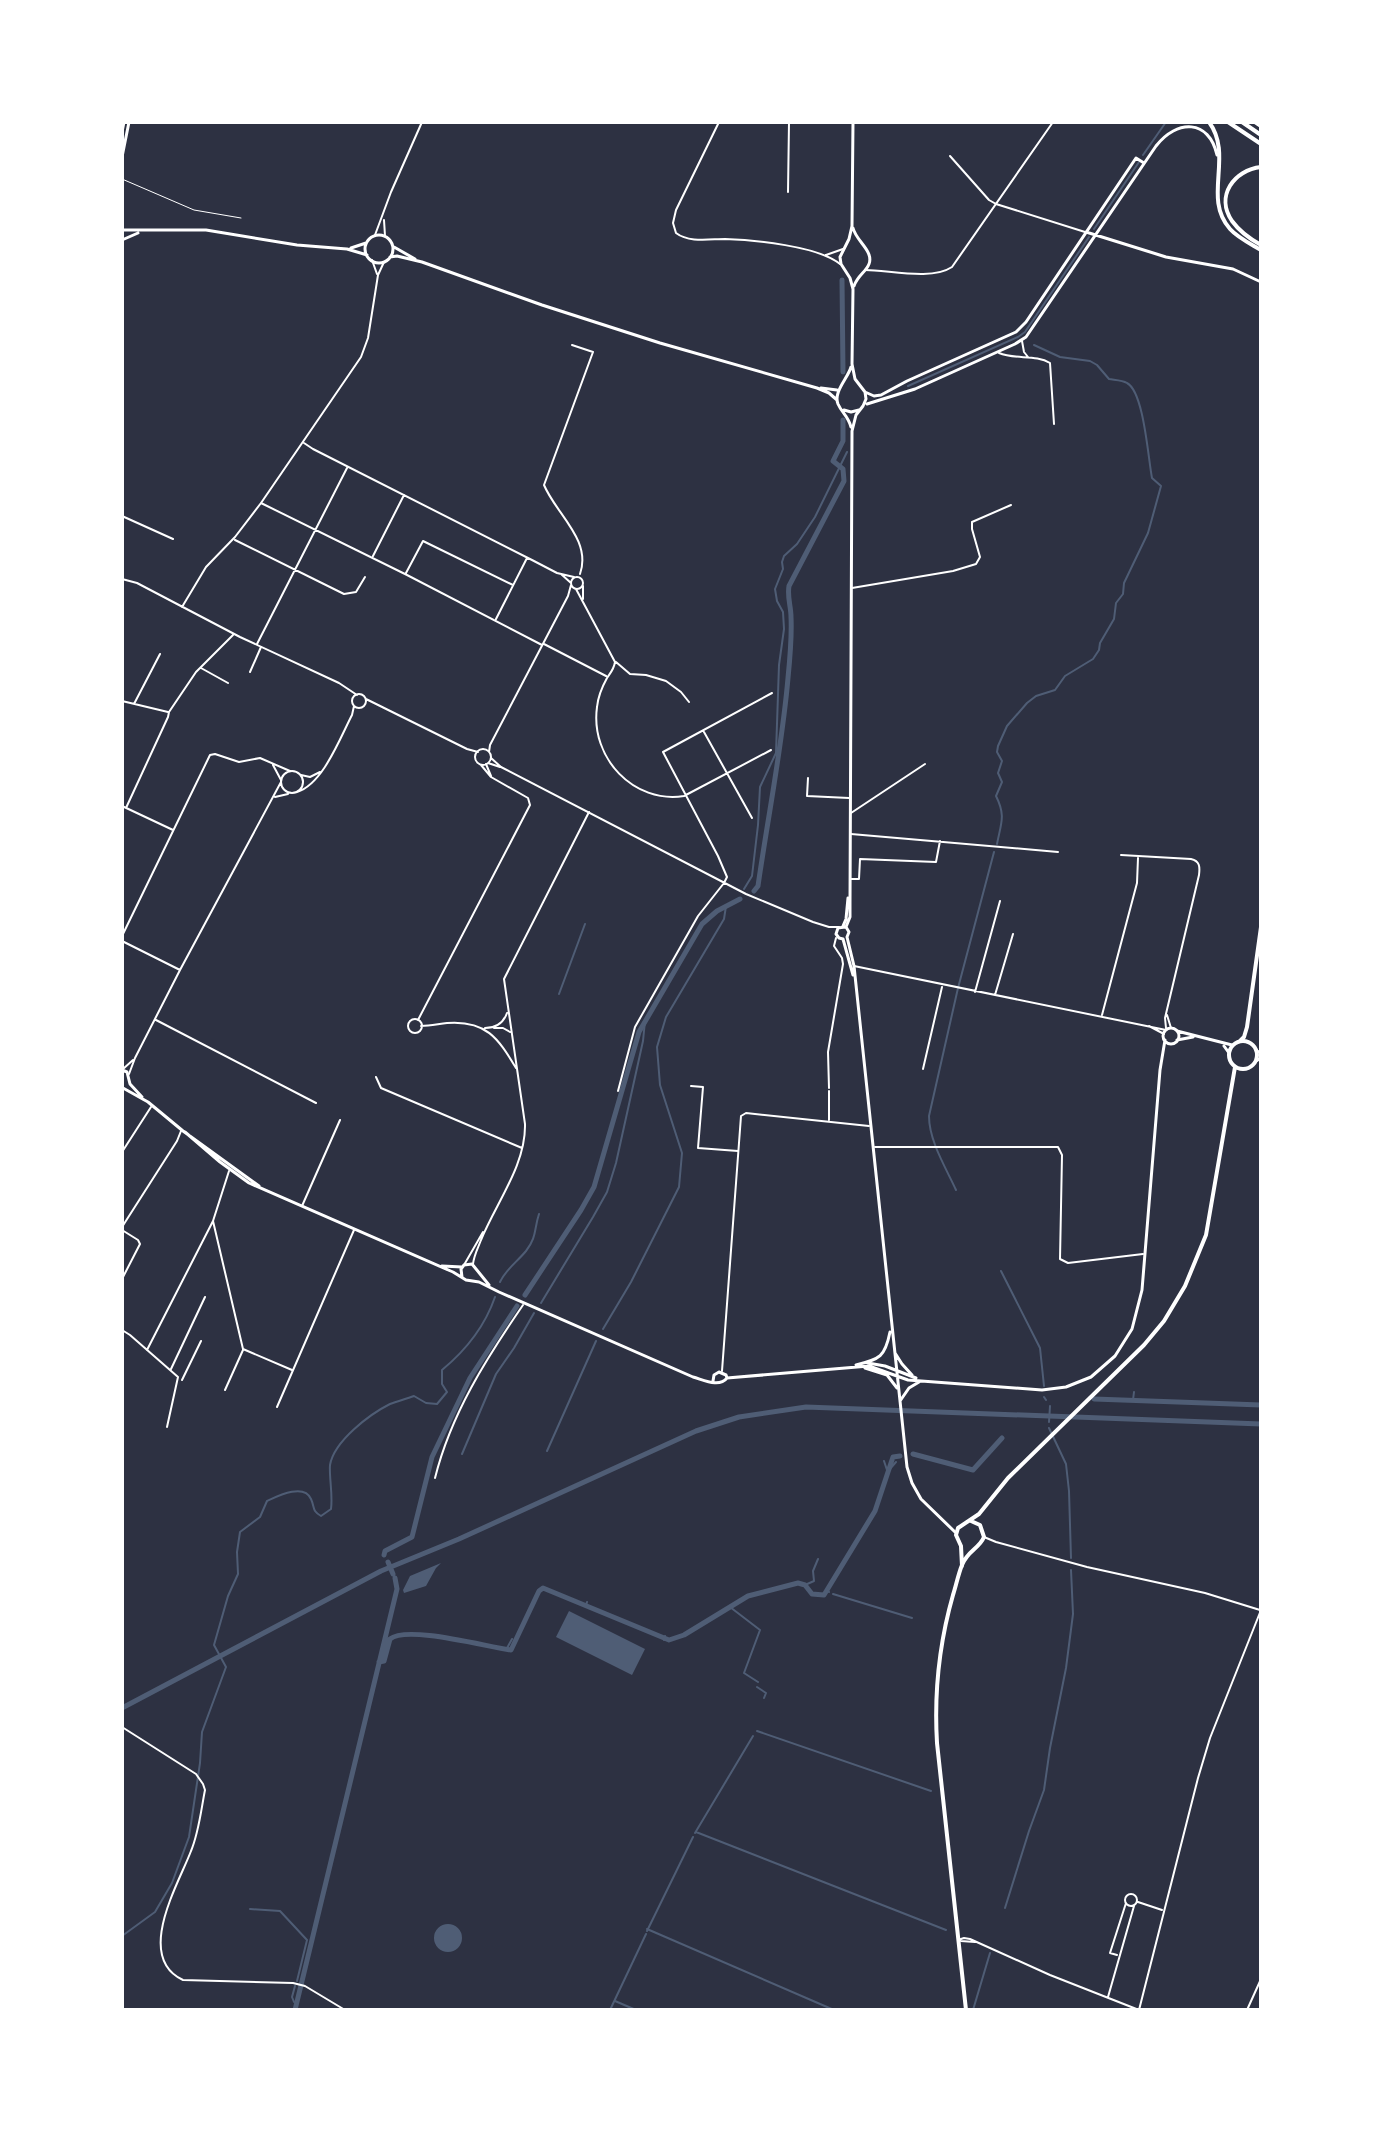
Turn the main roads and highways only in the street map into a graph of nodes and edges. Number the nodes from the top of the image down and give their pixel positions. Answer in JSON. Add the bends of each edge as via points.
{"nodes":[{"id":1,"x":1209,"y":122,"type":"edge"},
{"id":2,"x":1228,"y":122,"type":"edge"},
{"id":3,"x":1242,"y":122,"type":"edge"},
{"id":4,"x":1256,"y":122,"type":"edge"},
{"id":5,"x":1261,"y":125,"type":"edge"},
{"id":6,"x":1261,"y":135,"type":"edge"},
{"id":7,"x":1261,"y":144,"type":"edge"},
{"id":8,"x":1261,"y":167,"type":"edge"},
{"id":9,"x":1261,"y":248,"type":"edge"},
{"id":10,"x":1261,"y":927,"type":"edge"},
{"id":11,"x":1247,"y":1027,"type":"junction"},
{"id":12,"x":1240,"y":1041,"type":"junction"},
{"id":13,"x":1251,"y":1043,"type":"junction"},
{"id":14,"x":1259,"y":1056,"type":"edge"},
{"id":15,"x":1235,"y":1067,"type":"junction"},
{"id":16,"x":1243,"y":1069,"type":"junction"},
{"id":17,"x":1233,"y":1082,"type":"junction"},
{"id":18,"x":982,"y":1510,"type":"junction"},
{"id":19,"x":970,"y":1521,"type":"junction"},
{"id":20,"x":980,"y":1525,"type":"junction"},
{"id":21,"x":961,"y":1546,"type":"junction"},
{"id":22,"x":972,"y":1549,"type":"junction"},
{"id":23,"x":962,"y":1566,"type":"junction"},
{"id":24,"x":966,"y":2010,"type":"edge"}],
"edges":[{"from":1,"to":9,"type":"main road","via":[[1219,143],[1219,204],[1224,219],[1234,233]]},
{"from":2,"to":7,"type":"main road"},
{"from":3,"to":6,"type":"main road"},
{"from":4,"to":5,"type":"main road"},
{"from":8,"to":9,"type":"main road","via":[[1236,177],[1225,204],[1238,229]]},
{"from":10,"to":11,"type":"main road"},
{"from":11,"to":12,"type":"main road"},
{"from":11,"to":13,"type":"main road"},
{"from":12,"to":13,"type":"main road"},
{"from":12,"to":15,"type":"main road","via":[[1229,1053]]},
{"from":13,"to":14,"type":"main road"},
{"from":14,"to":16,"type":"main road"},
{"from":15,"to":16,"type":"main road"},
{"from":15,"to":17,"type":"main road"},
{"from":16,"to":17,"type":"main road"},
{"from":17,"to":18,"type":"main road","via":[[1206,1235],[1194,1270],[1144,1345]]},
{"from":18,"to":19,"type":"main road"},
{"from":18,"to":20,"type":"main road"},
{"from":19,"to":20,"type":"main road"},
{"from":19,"to":21,"type":"main road","via":[[956,1533]]},
{"from":20,"to":22,"type":"main road","via":[[983,1539]]},
{"from":21,"to":22,"type":"main road"},
{"from":21,"to":23,"type":"main road"},
{"from":22,"to":23,"type":"main road"},
{"from":23,"to":24,"type":"main road","via":[[944,1634],[936,1701]]}]}
